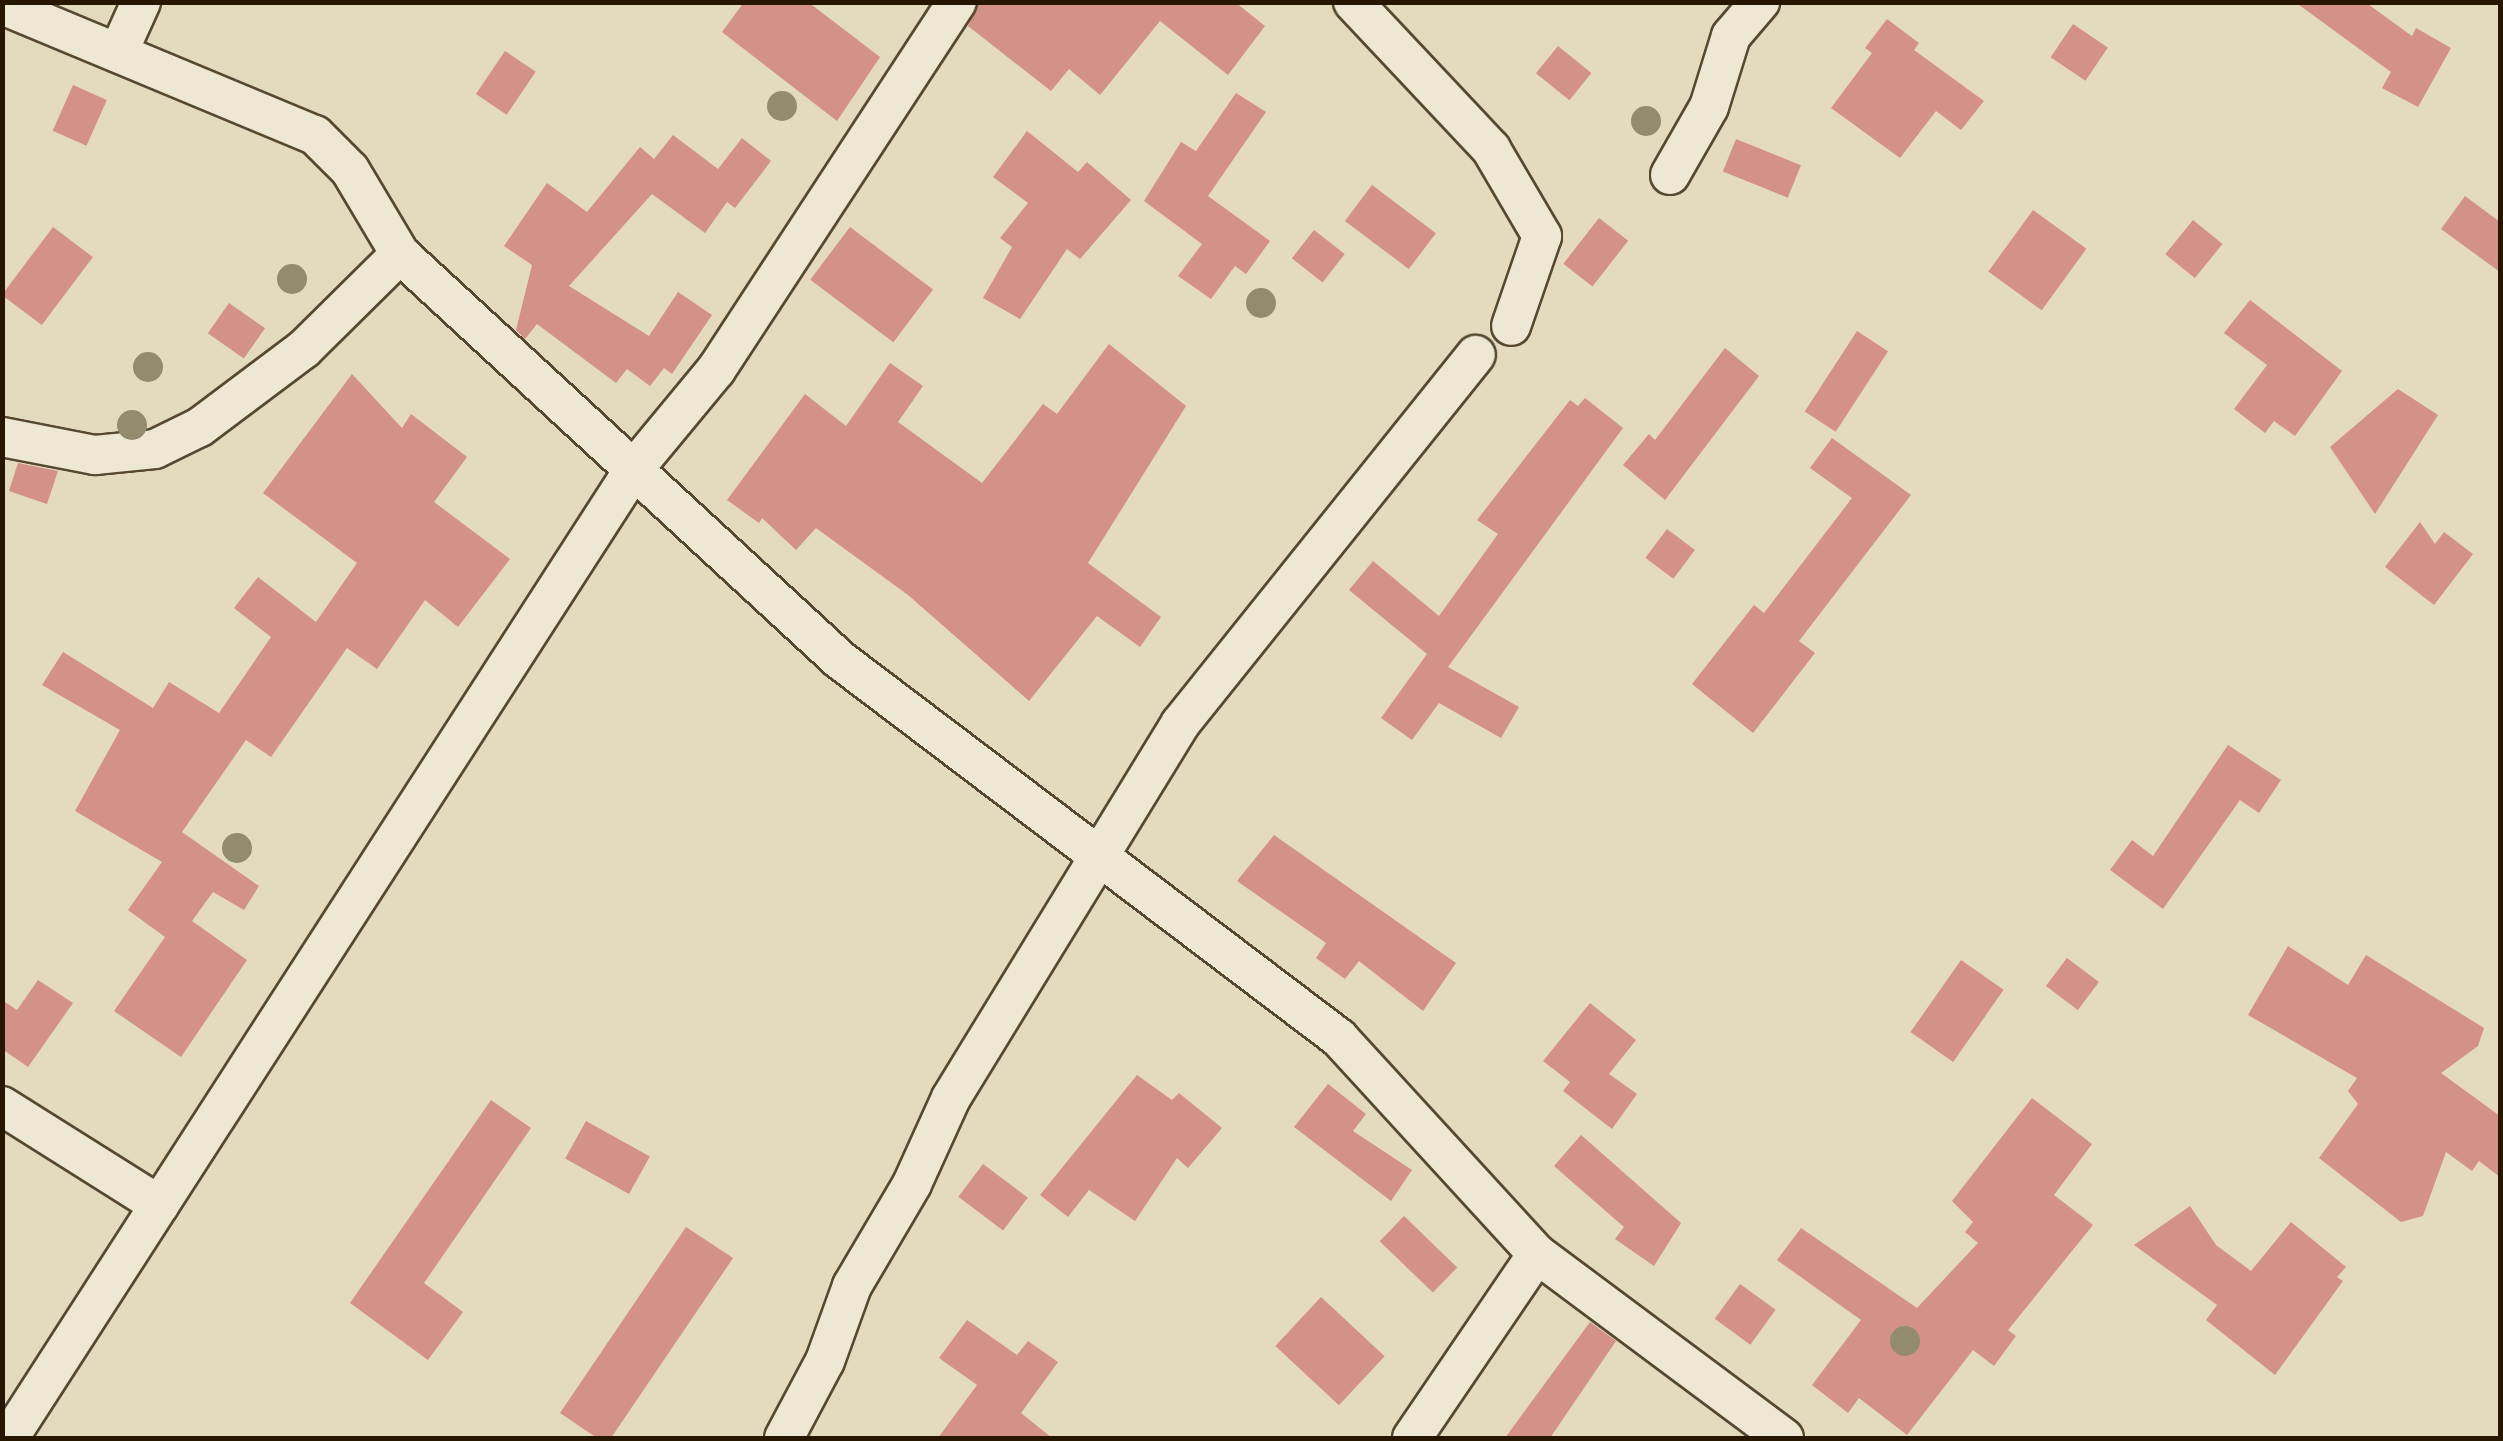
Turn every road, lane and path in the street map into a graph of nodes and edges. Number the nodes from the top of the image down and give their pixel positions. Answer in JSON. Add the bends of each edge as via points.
{"nodes":[{"id":1,"x":141,"y":2,"type":"edge"},
{"id":2,"x":958,"y":2,"type":"edge"},
{"id":3,"x":1354,"y":2,"type":"edge"},
{"id":4,"x":1760,"y":2,"type":"edge"},
{"id":5,"x":2,"y":5,"type":"edge"},
{"id":6,"x":118,"y":53,"type":"junction"},
{"id":7,"x":1670,"y":174,"type":"dead end"},
{"id":8,"x":400,"y":254,"type":"junction"},
{"id":9,"x":1510,"y":326,"type":"dead end"},
{"id":10,"x":1476,"y":355,"type":"dead end"},
{"id":11,"x":2,"y":437,"type":"edge"},
{"id":12,"x":634,"y":469,"type":"junction"},
{"id":13,"x":1098,"y":855,"type":"junction"},
{"id":14,"x":2,"y":1106,"type":"edge"},
{"id":15,"x":159,"y":1205,"type":"junction"},
{"id":16,"x":1537,"y":1254,"type":"junction"},
{"id":17,"x":9,"y":1438,"type":"edge"},
{"id":18,"x":784,"y":1438,"type":"edge"},
{"id":19,"x":1412,"y":1438,"type":"edge"},
{"id":20,"x":1784,"y":1438,"type":"edge"}],
"edges":[{"from":1,"to":6,"type":"street"},
{"from":2,"to":12,"type":"street","via":[[716,370]]},
{"from":3,"to":9,"type":"street","via":[[1492,149],[1542,236]]},
{"from":4,"to":7,"type":"street","via":[[1732,36],[1709,107]]},
{"from":5,"to":6,"type":"street"},
{"from":6,"to":8,"type":"street","via":[[315,135],[350,170]]},
{"from":8,"to":11,"type":"street","via":[[304,349],[200,427],[155,449],[95,455]]},
{"from":8,"to":12,"type":"street"},
{"from":10,"to":13,"type":"street","via":[[1180,724]]},
{"from":12,"to":13,"type":"street","via":[[840,660]]},
{"from":12,"to":15,"type":"street"},
{"from":13,"to":16,"type":"street","via":[[1339,1038]]},
{"from":13,"to":18,"type":"street","via":[[950,1098],[912,1184],[852,1286],[825,1361]]},
{"from":14,"to":15,"type":"street"},
{"from":15,"to":17,"type":"street"},
{"from":16,"to":19,"type":"street"},
{"from":16,"to":20,"type":"street"}]}
